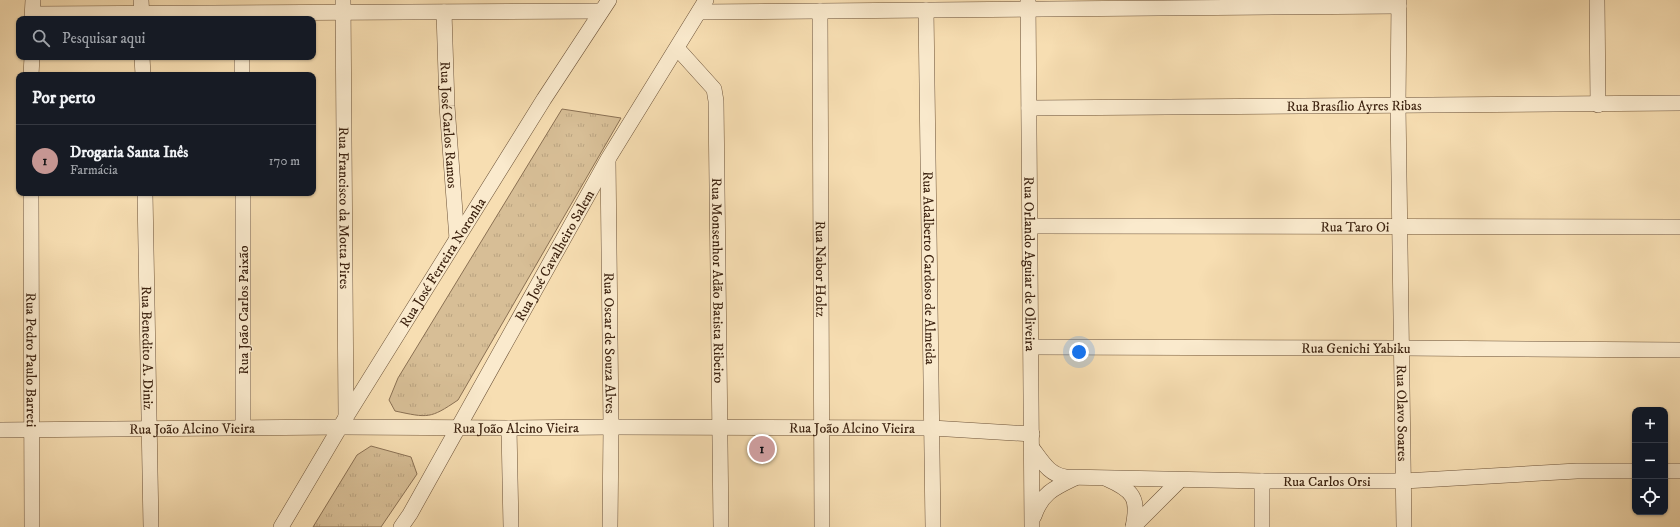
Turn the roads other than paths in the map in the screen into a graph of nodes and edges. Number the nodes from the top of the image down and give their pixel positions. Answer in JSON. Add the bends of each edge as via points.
{"nodes":[{"id":1,"x":1597,"y":0,"type":"edge"},
{"id":2,"x":1399,"y":3,"type":"edge"},
{"id":3,"x":1028,"y":5,"type":"edge"},
{"id":4,"x":343,"y":6,"type":"edge"},
{"id":5,"x":605,"y":6,"type":"edge"},
{"id":6,"x":703,"y":6,"type":"edge"},
{"id":7,"x":926,"y":10,"type":"junction"},
{"id":8,"x":33,"y":11,"type":"edge"},
{"id":9,"x":141,"y":11,"type":"edge"},
{"id":10,"x":242,"y":11,"type":"edge"},
{"id":11,"x":820,"y":11,"type":"junction"},
{"id":12,"x":444,"y":12,"type":"junction"},
{"id":13,"x":677,"y":48,"type":"junction"},
{"id":14,"x":32,"y":60,"type":"edge"},
{"id":15,"x":142,"y":60,"type":"edge"},
{"id":16,"x":242,"y":60,"type":"edge"},
{"id":17,"x":31,"y":72,"type":"edge"},
{"id":18,"x":143,"y":72,"type":"edge"},
{"id":19,"x":242,"y":72,"type":"edge"},
{"id":20,"x":1680,"y":103,"type":"edge"},
{"id":21,"x":1598,"y":105,"type":"junction"},
{"id":22,"x":1398,"y":106,"type":"junction"},
{"id":23,"x":1029,"y":108,"type":"junction"},
{"id":24,"x":608,"y":159,"type":"junction"},
{"id":25,"x":31,"y":196,"type":"edge"},
{"id":26,"x":145,"y":196,"type":"edge"},
{"id":27,"x":242,"y":196,"type":"edge"},
{"id":28,"x":1030,"y":226,"type":"junction"},
{"id":29,"x":1399,"y":227,"type":"junction"},
{"id":30,"x":1680,"y":227,"type":"edge"},
{"id":31,"x":457,"y":238,"type":"junction"},
{"id":32,"x":1031,"y":347,"type":"junction"},
{"id":33,"x":1401,"y":348,"type":"junction"},
{"id":34,"x":1680,"y":350,"type":"edge"},
{"id":35,"x":343,"y":422,"type":"junction"},
{"id":36,"x":611,"y":427,"type":"junction"},
{"id":37,"x":719,"y":427,"type":"junction"},
{"id":38,"x":150,"y":428,"type":"junction"},
{"id":39,"x":243,"y":428,"type":"junction"},
{"id":40,"x":459,"y":428,"type":"junction"},
{"id":41,"x":509,"y":428,"type":"junction"},
{"id":42,"x":822,"y":428,"type":"junction"},
{"id":43,"x":932,"y":428,"type":"junction"},
{"id":44,"x":31,"y":429,"type":"junction"},
{"id":45,"x":0,"y":430,"type":"edge"},
{"id":46,"x":1032,"y":441,"type":"junction"},
{"id":47,"x":1632,"y":471,"type":"edge"},
{"id":48,"x":1668,"y":471,"type":"edge"},
{"id":49,"x":1680,"y":471,"type":"edge"},
{"id":50,"x":1078,"y":477,"type":"junction"},
{"id":51,"x":1104,"y":478,"type":"junction"},
{"id":52,"x":1180,"y":480,"type":"junction"},
{"id":53,"x":1262,"y":481,"type":"junction"},
{"id":54,"x":1404,"y":481,"type":"junction"},
{"id":55,"x":409,"y":521,"type":"edge"},
{"id":56,"x":1032,"y":524,"type":"edge"},
{"id":57,"x":32,"y":527,"type":"edge"},
{"id":58,"x":151,"y":527,"type":"edge"},
{"id":59,"x":281,"y":527,"type":"edge"},
{"id":60,"x":401,"y":527,"type":"edge"},
{"id":61,"x":511,"y":527,"type":"edge"},
{"id":62,"x":610,"y":527,"type":"edge"},
{"id":63,"x":720,"y":527,"type":"edge"},
{"id":64,"x":822,"y":527,"type":"edge"},
{"id":65,"x":933,"y":527,"type":"edge"},
{"id":66,"x":1133,"y":527,"type":"edge"},
{"id":67,"x":1262,"y":527,"type":"edge"},
{"id":68,"x":1404,"y":527,"type":"edge"}],
"edges":[{"from":1,"to":21,"type":"street"},
{"from":2,"to":3,"type":"street"},
{"from":2,"to":22,"type":"street","name":"Rua Olavo Soares"},
{"from":3,"to":7,"type":"street"},
{"from":3,"to":23,"type":"street","name":"Rua Orlando Aguiar de Oliveira"},
{"from":4,"to":10,"type":"street"},
{"from":4,"to":12,"type":"street"},
{"from":4,"to":35,"type":"street","name":"Rua Francisco da Motta Pires"},
{"from":5,"to":12,"type":"street"},
{"from":5,"to":31,"type":"street","name":"Rua José Ferreira Noronha"},
{"from":6,"to":11,"type":"street"},
{"from":6,"to":13,"type":"street","name":"Rua José Cavalheiro Salem"},
{"from":7,"to":11,"type":"street"},
{"from":7,"to":43,"type":"street","name":"Rua Adalberto Cardoso de Almeida"},
{"from":8,"to":9,"type":"street"},
{"from":9,"to":10,"type":"street"},
{"from":11,"to":42,"type":"street","name":"Rua Nabor Holtz"},
{"from":12,"to":31,"type":"street","name":"Rua José Carlos Ramos","via":[[447,106]]},
{"from":13,"to":24,"type":"street","name":"Rua José Cavalheiro Salem"},
{"from":13,"to":37,"type":"street","name":"Rua Monsenhor Adão Batista Ribeiro","via":[[714,89],[716,101]]},
{"from":14,"to":17,"type":"street"},
{"from":15,"to":18,"type":"street"},
{"from":16,"to":19,"type":"street"},
{"from":20,"to":21,"type":"street","name":"Rua Brasílio Ayres Ribas"},
{"from":21,"to":22,"type":"street","name":"Rua Brasílio Ayres Ribas"},
{"from":22,"to":23,"type":"street","name":"Rua Brasílio Ayres Ribas"},
{"from":22,"to":29,"type":"street","name":"Rua Olavo Soares"},
{"from":23,"to":28,"type":"street","name":"Rua Orlando Aguiar de Oliveira"},
{"from":24,"to":36,"type":"street","name":"Rua Oscar de Souza Alves"},
{"from":24,"to":40,"type":"street","name":"Rua José Cavalheiro Salem"},
{"from":25,"to":44,"type":"street","name":"Rua Pedro Paulo Barreti"},
{"from":26,"to":38,"type":"street","name":"Rua Benedito A. Diniz"},
{"from":27,"to":39,"type":"street","name":"Rua João Carlos Paixão"},
{"from":28,"to":29,"type":"street","name":"Rua Taro Oi"},
{"from":28,"to":32,"type":"street","name":"Rua Orlando Aguiar de Oliveira"},
{"from":29,"to":30,"type":"street","name":"Rua Taro Oi"},
{"from":29,"to":33,"type":"street","name":"Rua Olavo Soares"},
{"from":31,"to":35,"type":"street","name":"Rua José Ferreira Noronha"},
{"from":32,"to":33,"type":"street","name":"Rua Genichi Yabiku"},
{"from":32,"to":46,"type":"street","name":"Rua Orlando Aguiar de Oliveira"},
{"from":33,"to":34,"type":"street","name":"Rua Genichi Yabiku"},
{"from":33,"to":54,"type":"street","name":"Rua Olavo Soares"},
{"from":35,"to":39,"type":"street","name":"Rua João Alcino Vieira"},
{"from":35,"to":40,"type":"street","name":"Rua João Alcino Vieira"},
{"from":35,"to":59,"type":"street","name":"Rua José Ferreira Noronha"},
{"from":36,"to":37,"type":"street","name":"Rua João Alcino Vieira"},
{"from":36,"to":41,"type":"street","name":"Rua João Alcino Vieira"},
{"from":36,"to":62,"type":"street","name":"Rua Oscar de Souza Alves"},
{"from":37,"to":42,"type":"street","name":"Rua João Alcino Vieira"},
{"from":37,"to":63,"type":"street","name":"Rua Monsenhor Adão Batista Ribeiro"},
{"from":38,"to":39,"type":"street","name":"Rua João Alcino Vieira"},
{"from":38,"to":44,"type":"street","name":"Rua João Alcino Vieira"},
{"from":38,"to":58,"type":"street","name":"Rua Benedito A. Diniz"},
{"from":40,"to":41,"type":"street","name":"Rua João Alcino Vieira"},
{"from":40,"to":55,"type":"street","name":"Rua José Cavalheiro Salem"},
{"from":41,"to":61,"type":"street"},
{"from":42,"to":43,"type":"street","name":"Rua João Alcino Vieira"},
{"from":42,"to":64,"type":"street","name":"Rua Nabor Holtz"},
{"from":43,"to":46,"type":"street","name":"Rua João Alcino Vieira"},
{"from":43,"to":65,"type":"street","name":"Rua Adalberto Cardoso de Almeida"},
{"from":44,"to":45,"type":"street","name":"Rua João Alcino Vieira"},
{"from":44,"to":57,"type":"street","name":"Rua Pedro Paulo Barreti"},
{"from":46,"to":50,"type":"street","name":"Rua Carlos Orsi","via":[[1053,473],[1059,476]]},
{"from":46,"to":56,"type":"street","name":"Rua Orlando Aguiar de Oliveira"},
{"from":47,"to":54,"type":"street","name":"Rua Carlos Orsi","via":[[1577,471]]},
{"from":48,"to":49,"type":"street"},
{"from":50,"to":51,"type":"street","name":"Rua Carlos Orsi"},
{"from":50,"to":56,"type":"street","via":[[1052,489],[1037,507]]},
{"from":51,"to":52,"type":"street","name":"Rua Carlos Orsi"},
{"from":51,"to":66,"type":"street","via":[[1127,490],[1134,498],[1136,510]]},
{"from":52,"to":53,"type":"street","name":"Rua Carlos Orsi"},
{"from":52,"to":66,"type":"street"},
{"from":53,"to":54,"type":"street","name":"Rua Carlos Orsi"},
{"from":53,"to":67,"type":"street"},
{"from":54,"to":68,"type":"street","name":"Rua Olavo Soares"},
{"from":55,"to":60,"type":"street","name":"Rua José Cavalheiro Salem"}]}
